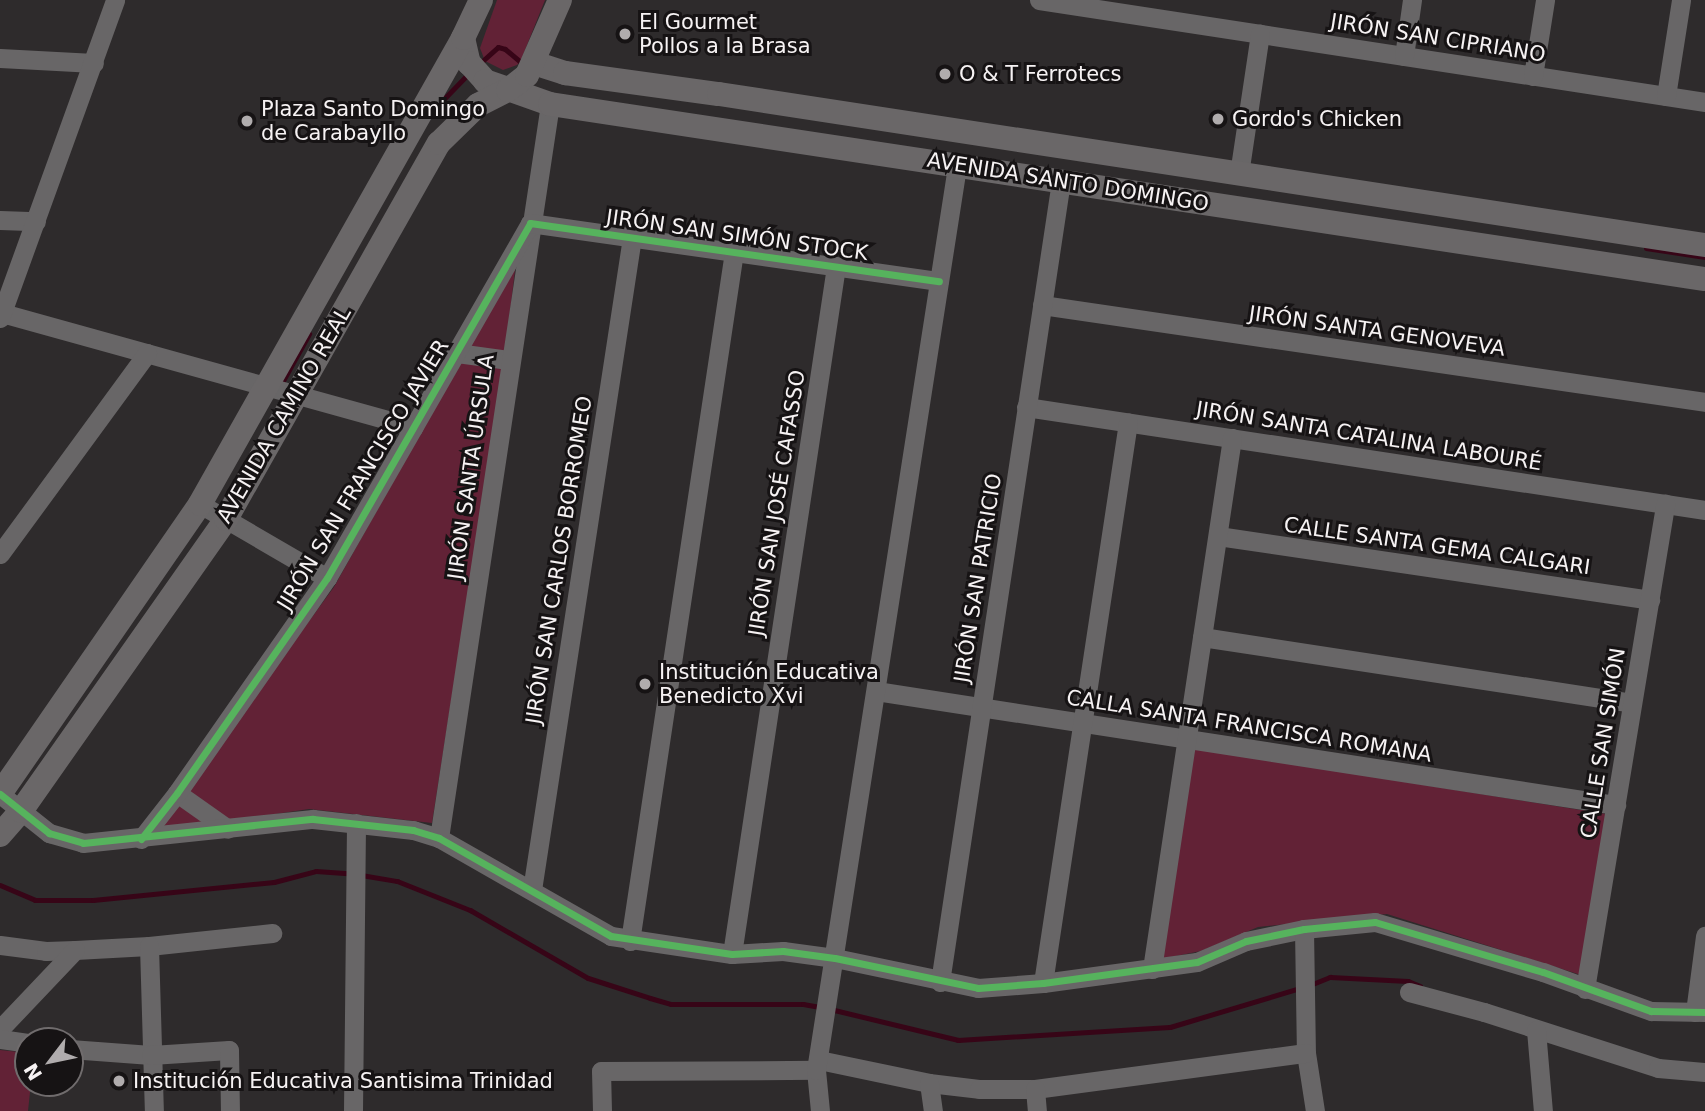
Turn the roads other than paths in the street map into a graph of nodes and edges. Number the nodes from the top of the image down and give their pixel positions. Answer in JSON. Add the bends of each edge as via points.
{"nodes":[{"id":1,"x":115,"y":0,"type":"edge"},
{"id":2,"x":481,"y":0,"type":"edge"},
{"id":3,"x":561,"y":0,"type":"edge"},
{"id":4,"x":1039,"y":0,"type":"edge"},
{"id":5,"x":1412,"y":0,"type":"edge"},
{"id":6,"x":1545,"y":0,"type":"edge"},
{"id":7,"x":1681,"y":0,"type":"edge"},
{"id":8,"x":1260,"y":34,"type":"junction"},
{"id":9,"x":463,"y":38,"type":"junction"},
{"id":10,"x":1404,"y":56,"type":"junction"},
{"id":11,"x":0,"y":58,"type":"edge"},
{"id":12,"x":94,"y":63,"type":"junction"},
{"id":13,"x":534,"y":63,"type":"junction"},
{"id":14,"x":1533,"y":76,"type":"junction"},
{"id":15,"x":509,"y":90,"type":"junction"},
{"id":16,"x":1666,"y":96,"type":"junction"},
{"id":17,"x":1705,"y":102,"type":"edge"},
{"id":18,"x":550,"y":104,"type":"junction"},
{"id":19,"x":957,"y":166,"type":"junction"},
{"id":20,"x":1239,"y":174,"type":"junction"},
{"id":21,"x":1061,"y":181,"type":"junction"},
{"id":22,"x":0,"y":220,"type":"edge"},
{"id":23,"x":36,"y":221,"type":"junction"},
{"id":24,"x":530,"y":223,"type":"junction"},
{"id":25,"x":632,"y":237,"type":"junction"},
{"id":26,"x":1705,"y":246,"type":"edge"},
{"id":27,"x":734,"y":252,"type":"junction"},
{"id":28,"x":836,"y":266,"type":"junction"},
{"id":29,"x":1705,"y":279,"type":"edge"},
{"id":30,"x":939,"y":281,"type":"junction"},
{"id":31,"x":1042,"y":305,"type":"junction"},
{"id":32,"x":1,"y":315,"type":"edge"},
{"id":33,"x":147,"y":353,"type":"junction"},
{"id":34,"x":457,"y":353,"type":"junction"},
{"id":35,"x":509,"y":360,"type":"junction"},
{"id":36,"x":268,"y":387,"type":"junction"},
{"id":37,"x":298,"y":395,"type":"junction"},
{"id":38,"x":1705,"y":402,"type":"edge"},
{"id":39,"x":1026,"y":407,"type":"junction"},
{"id":40,"x":1128,"y":422,"type":"junction"},
{"id":41,"x":414,"y":427,"type":"junction"},
{"id":42,"x":1233,"y":438,"type":"junction"},
{"id":43,"x":200,"y":504,"type":"junction"},
{"id":44,"x":1665,"y":504,"type":"junction"},
{"id":45,"x":1705,"y":510,"type":"edge"},
{"id":46,"x":226,"y":519,"type":"junction"},
{"id":47,"x":7,"y":527,"type":"edge"},
{"id":48,"x":1218,"y":536,"type":"junction"},
{"id":49,"x":0,"y":554,"type":"edge"},
{"id":50,"x":327,"y":578,"type":"junction"},
{"id":51,"x":1650,"y":600,"type":"junction"},
{"id":52,"x":1202,"y":637,"type":"junction"},
{"id":53,"x":876,"y":691,"type":"junction"},
{"id":54,"x":1632,"y":703,"type":"junction"},
{"id":55,"x":981,"y":707,"type":"junction"},
{"id":56,"x":1083,"y":723,"type":"junction"},
{"id":57,"x":1187,"y":739,"type":"junction"},
{"id":58,"x":177,"y":793,"type":"junction"},
{"id":59,"x":0,"y":794,"type":"edge"},
{"id":60,"x":1616,"y":805,"type":"junction"},
{"id":61,"x":22,"y":811,"type":"junction"},
{"id":62,"x":356,"y":823,"type":"junction"},
{"id":63,"x":228,"y":829,"type":"junction"},
{"id":64,"x":0,"y":835,"type":"edge"},
{"id":65,"x":439,"y":838,"type":"junction"},
{"id":66,"x":141,"y":839,"type":"junction"},
{"id":67,"x":532,"y":890,"type":"junction"},
{"id":68,"x":1304,"y":929,"type":"junction"},
{"id":69,"x":272,"y":933,"type":"dead end"},
{"id":70,"x":1705,"y":936,"type":"edge"},
{"id":71,"x":630,"y":941,"type":"junction"},
{"id":72,"x":0,"y":945,"type":"edge"},
{"id":73,"x":149,"y":946,"type":"junction"},
{"id":74,"x":75,"y":950,"type":"junction"},
{"id":75,"x":732,"y":954,"type":"junction"},
{"id":76,"x":835,"y":958,"type":"junction"},
{"id":77,"x":1152,"y":969,"type":"junction"},
{"id":78,"x":940,"y":982,"type":"junction"},
{"id":79,"x":1043,"y":984,"type":"junction"},
{"id":80,"x":1585,"y":989,"type":"junction"},
{"id":81,"x":1409,"y":992,"type":"dead end"},
{"id":82,"x":1700,"y":1012,"type":"edge"},
{"id":83,"x":0,"y":1029,"type":"edge"},
{"id":84,"x":1536,"y":1030,"type":"junction"},
{"id":85,"x":84,"y":1050,"type":"edge"},
{"id":86,"x":1306,"y":1053,"type":"junction"},
{"id":87,"x":151,"y":1055,"type":"junction"},
{"id":88,"x":818,"y":1065,"type":"junction"},
{"id":89,"x":1705,"y":1072,"type":"edge"},
{"id":90,"x":929,"y":1083,"type":"junction"},
{"id":91,"x":1035,"y":1089,"type":"junction"},
{"id":92,"x":154,"y":1111,"type":"edge"},
{"id":93,"x":230,"y":1111,"type":"edge"},
{"id":94,"x":353,"y":1111,"type":"edge"},
{"id":95,"x":602,"y":1111,"type":"edge"},
{"id":96,"x":820,"y":1111,"type":"edge"},
{"id":97,"x":933,"y":1111,"type":"edge"},
{"id":98,"x":1037,"y":1111,"type":"edge"},
{"id":99,"x":1315,"y":1111,"type":"edge"},
{"id":100,"x":1543,"y":1111,"type":"edge"}],
"edges":[{"from":1,"to":12,"type":"street"},
{"from":2,"to":9,"type":"main road","name":"AVENIDA CAMINO REAL"},
{"from":3,"to":13,"type":"main road","name":"AVENIDA CAMINO REAL"},
{"from":4,"to":8,"type":"street","name":"JIRÓN SAN CIPRIANO"},
{"from":5,"to":10,"type":"street"},
{"from":6,"to":14,"type":"street"},
{"from":7,"to":16,"type":"street"},
{"from":8,"to":10,"type":"street","name":"JIRÓN SAN CIPRIANO"},
{"from":8,"to":20,"type":"street"},
{"from":9,"to":15,"type":"main road","name":"AVENIDA SANTO DOMINGO","via":[[477,76]]},
{"from":9,"to":36,"type":"main road","name":"AVENIDA CAMINO REAL"},
{"from":10,"to":14,"type":"street","name":"JIRÓN SAN CIPRIANO"},
{"from":11,"to":12,"type":"street"},
{"from":12,"to":23,"type":"street"},
{"from":13,"to":15,"type":"main road","name":"AVENIDA CAMINO REAL"},
{"from":13,"to":20,"type":"main road","name":"AVENIDA SANTO DOMINGO","via":[[565,73]]},
{"from":14,"to":16,"type":"street","name":"JIRÓN SAN CIPRIANO"},
{"from":15,"to":18,"type":"main road","name":"AVENIDA SANTO DOMINGO"},
{"from":15,"to":37,"type":"main road","name":"AVENIDA CAMINO REAL","via":[[478,105],[439,143]]},
{"from":16,"to":17,"type":"street","name":"JIRÓN SAN CIPRIANO"},
{"from":18,"to":19,"type":"main road","name":"AVENIDA SANTO DOMINGO"},
{"from":18,"to":24,"type":"street","name":"JIRÓN SANTA ÚRSULA"},
{"from":19,"to":21,"type":"main road","name":"AVENIDA SANTO DOMINGO"},
{"from":19,"to":30,"type":"street"},
{"from":20,"to":26,"type":"main road","name":"AVENIDA SANTO DOMINGO"},
{"from":21,"to":29,"type":"main road","name":"AVENIDA SANTO DOMINGO"},
{"from":21,"to":31,"type":"street","name":"JIRÓN SAN PATRICIO"},
{"from":22,"to":23,"type":"street"},
{"from":23,"to":32,"type":"street"},
{"from":24,"to":25,"type":"street","name":"JIRÓN SAN SIMÓN STOCK"},
{"from":24,"to":34,"type":"street","name":"JIRÓN SAN FRANCISCO JAVIER"},
{"from":24,"to":35,"type":"street","name":"JIRÓN SANTA ÚRSULA"},
{"from":25,"to":27,"type":"street","name":"JIRÓN SAN SIMÓN STOCK"},
{"from":25,"to":67,"type":"street","name":"JIRÓN SAN CARLOS BORROMEO"},
{"from":27,"to":28,"type":"street","name":"JIRÓN SAN SIMÓN STOCK"},
{"from":27,"to":71,"type":"street"},
{"from":28,"to":30,"type":"street","name":"JIRÓN SAN SIMÓN STOCK"},
{"from":28,"to":75,"type":"street","name":"JIRÓN SAN JOSÉ CAFASSO"},
{"from":30,"to":53,"type":"street"},
{"from":31,"to":38,"type":"street","name":"JIRÓN SANTA GENOVEVA"},
{"from":31,"to":39,"type":"street","name":"JIRÓN SAN PATRICIO"},
{"from":32,"to":33,"type":"street"},
{"from":33,"to":36,"type":"street"},
{"from":33,"to":47,"type":"street"},
{"from":34,"to":35,"type":"street"},
{"from":34,"to":41,"type":"street","name":"JIRÓN SAN FRANCISCO JAVIER"},
{"from":35,"to":65,"type":"street","name":"JIRÓN SANTA ÚRSULA"},
{"from":36,"to":37,"type":"street"},
{"from":36,"to":43,"type":"main road","name":"AVENIDA CAMINO REAL"},
{"from":37,"to":41,"type":"street"},
{"from":37,"to":46,"type":"main road","name":"AVENIDA CAMINO REAL"},
{"from":39,"to":40,"type":"street","name":"JIRÓN SANTA CATALINA LABOURÉ"},
{"from":39,"to":55,"type":"street","name":"JIRÓN SAN PATRICIO"},
{"from":40,"to":42,"type":"street","name":"JIRÓN SANTA CATALINA LABOURÉ"},
{"from":40,"to":56,"type":"street"},
{"from":41,"to":50,"type":"street","name":"JIRÓN SAN FRANCISCO JAVIER"},
{"from":42,"to":44,"type":"street","name":"JIRÓN SANTA CATALINA LABOURÉ"},
{"from":42,"to":48,"type":"street"},
{"from":43,"to":46,"type":"street"},
{"from":43,"to":59,"type":"main road","name":"AVENIDA CAMINO REAL"},
{"from":44,"to":45,"type":"street","name":"JIRÓN SANTA CATALINA LABOURÉ"},
{"from":44,"to":51,"type":"street","name":"CALLE SAN SIMÓN"},
{"from":46,"to":50,"type":"street"},
{"from":46,"to":61,"type":"main road","name":"AVENIDA CAMINO REAL"},
{"from":47,"to":49,"type":"street"},
{"from":48,"to":51,"type":"street","name":"CALLE SANTA GEMA CALGARI"},
{"from":48,"to":52,"type":"street"},
{"from":50,"to":58,"type":"street","name":"JIRÓN SAN FRANCISCO JAVIER"},
{"from":51,"to":54,"type":"street","name":"CALLE SAN SIMÓN"},
{"from":52,"to":54,"type":"street"},
{"from":52,"to":57,"type":"street"},
{"from":53,"to":55,"type":"street","name":"CALLA SANTA FRANCISCA ROMANA"},
{"from":53,"to":76,"type":"street"},
{"from":54,"to":60,"type":"street","name":"CALLE SAN SIMÓN"},
{"from":55,"to":56,"type":"street","name":"CALLA SANTA FRANCISCA ROMANA"},
{"from":55,"to":78,"type":"street","name":"JIRÓN SAN PATRICIO"},
{"from":56,"to":57,"type":"street","name":"CALLA SANTA FRANCISCA ROMANA"},
{"from":56,"to":79,"type":"street"},
{"from":57,"to":60,"type":"street","name":"CALLA SANTA FRANCISCA ROMANA"},
{"from":57,"to":77,"type":"street"},
{"from":58,"to":63,"type":"street"},
{"from":58,"to":66,"type":"street","name":"JIRÓN SAN FRANCISCO JAVIER"},
{"from":59,"to":61,"type":"street"},
{"from":60,"to":80,"type":"street","name":"CALLE SAN SIMÓN"},
{"from":61,"to":64,"type":"main road","name":"AVENIDA CAMINO REAL"},
{"from":61,"to":66,"type":"street","via":[[64,840]]},
{"from":62,"to":63,"type":"street","via":[[313,819]]},
{"from":62,"to":65,"type":"street"},
{"from":62,"to":94,"type":"street"},
{"from":63,"to":66,"type":"street"},
{"from":65,"to":67,"type":"street"},
{"from":67,"to":71,"type":"street","via":[[611,936]]},
{"from":68,"to":77,"type":"street","via":[[1246,941],[1197,962]]},
{"from":68,"to":80,"type":"street","via":[[1375,922]]},
{"from":68,"to":86,"type":"street"},
{"from":69,"to":73,"type":"street"},
{"from":70,"to":82,"type":"street"},
{"from":71,"to":75,"type":"street"},
{"from":72,"to":74,"type":"street"},
{"from":73,"to":74,"type":"street"},
{"from":73,"to":87,"type":"street"},
{"from":74,"to":83,"type":"street"},
{"from":75,"to":76,"type":"street","via":[[783,951]]},
{"from":76,"to":78,"type":"street"},
{"from":76,"to":88,"type":"street"},
{"from":77,"to":79,"type":"street"},
{"from":78,"to":79,"type":"street","via":[[990,988]]},
{"from":80,"to":82,"type":"street","via":[[1651,1011]]},
{"from":81,"to":84,"type":"street"},
{"from":84,"to":89,"type":"street","via":[[1658,1068]]},
{"from":84,"to":100,"type":"street"},
{"from":85,"to":87,"type":"street"},
{"from":86,"to":91,"type":"street"},
{"from":86,"to":99,"type":"street"},
{"from":87,"to":92,"type":"street"},
{"from":87,"to":93,"type":"street","via":[[229,1050]]},
{"from":88,"to":90,"type":"street"},
{"from":88,"to":95,"type":"street","via":[[601,1071]]},
{"from":88,"to":96,"type":"street"},
{"from":90,"to":91,"type":"street"},
{"from":90,"to":97,"type":"street"},
{"from":91,"to":98,"type":"street"}]}
